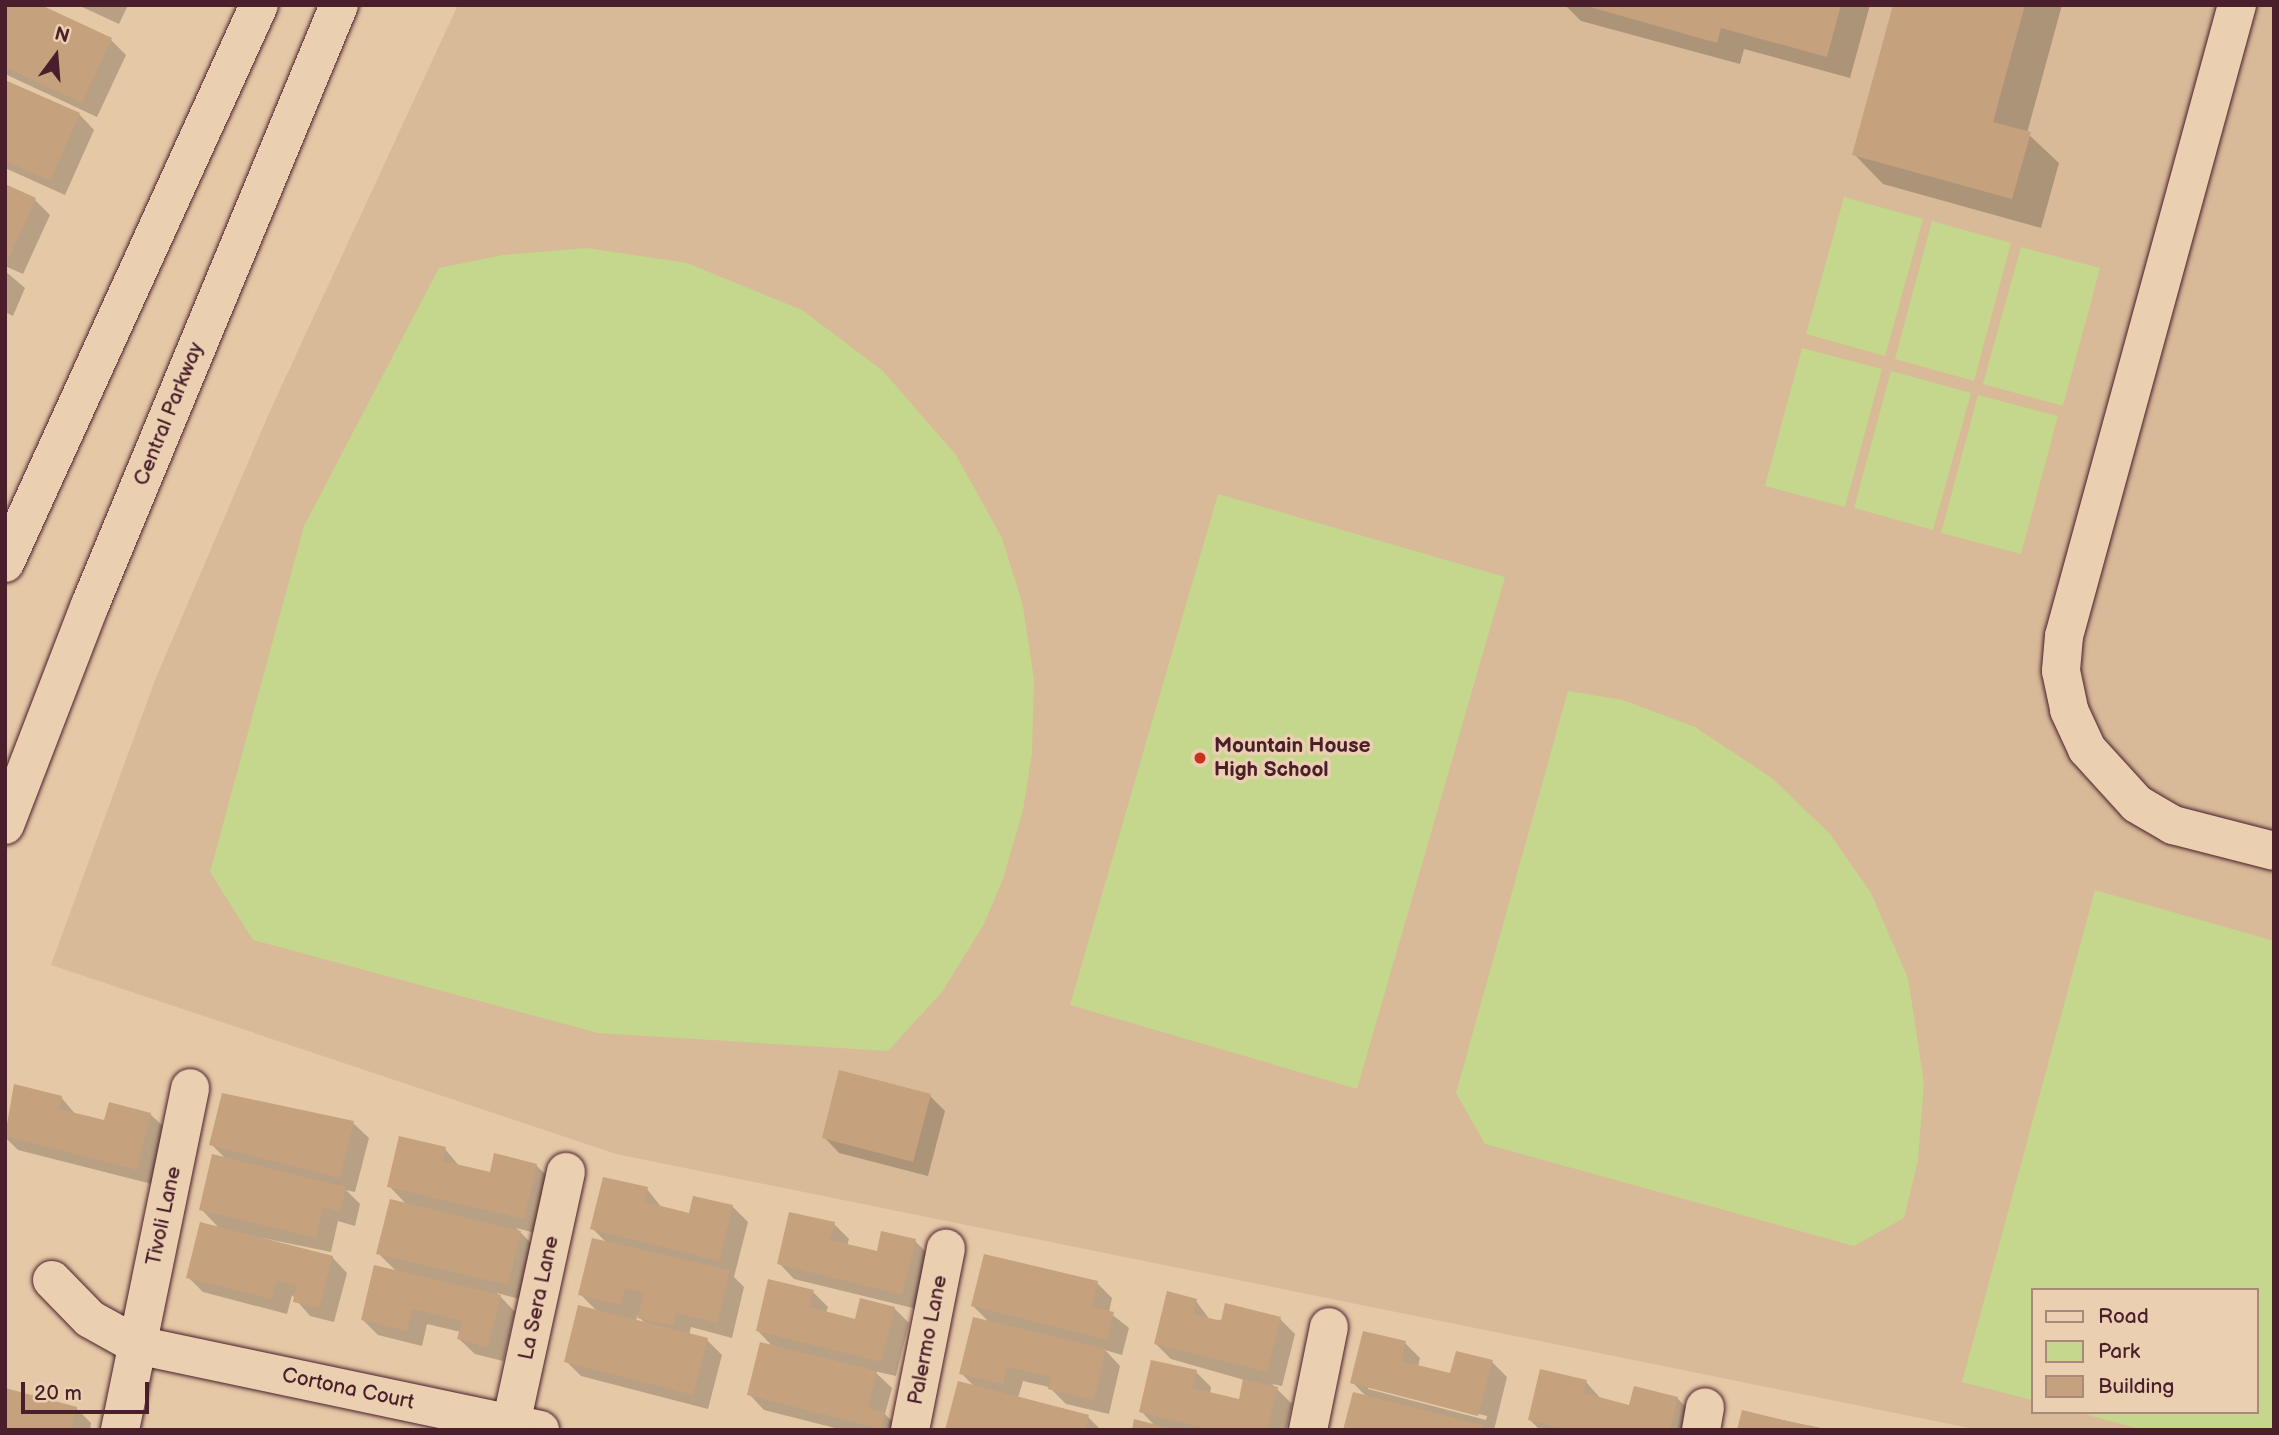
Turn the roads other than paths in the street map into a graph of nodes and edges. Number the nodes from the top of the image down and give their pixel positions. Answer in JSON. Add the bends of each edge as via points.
{"nodes":[{"id":1,"x":259,"y":5,"type":"edge"},
{"id":2,"x":339,"y":5,"type":"edge"},
{"id":3,"x":2237,"y":5,"type":"edge"},
{"id":4,"x":5,"y":563,"type":"edge"},
{"id":5,"x":5,"y":825,"type":"edge"},
{"id":6,"x":2274,"y":851,"type":"edge"},
{"id":7,"x":190,"y":1088,"type":"dead end"},
{"id":8,"x":566,"y":1172,"type":"dead end"},
{"id":9,"x":946,"y":1249,"type":"dead end"},
{"id":10,"x":52,"y":1280,"type":"dead end"},
{"id":11,"x":1329,"y":1327,"type":"dead end"},
{"id":12,"x":137,"y":1345,"type":"junction"},
{"id":13,"x":526,"y":1427,"type":"edge"},
{"id":14,"x":120,"y":1430,"type":"edge"},
{"id":15,"x":911,"y":1430,"type":"edge"},
{"id":16,"x":1308,"y":1430,"type":"edge"}],
"edges":[{"from":1,"to":4,"type":"main road"},
{"from":2,"to":5,"type":"main road","name":"Central Parkway","via":[[90,605]]},
{"from":3,"to":6,"type":"main road","via":[[2064,636],[2061,671],[2069,710],[2087,749],[2137,804],[2173,825]]},
{"from":7,"to":12,"type":"main road","name":"Tivoli Lane"},
{"from":8,"to":13,"type":"main road","name":"La Sera Lane"},
{"from":9,"to":15,"type":"main road","name":"Palermo Lane"},
{"from":10,"to":12,"type":"main road","name":"Cortona Court","via":[[90,1319]]},
{"from":11,"to":16,"type":"main road"},
{"from":12,"to":13,"type":"main road","name":"Cortona Court"},
{"from":12,"to":14,"type":"main road","name":"Tivoli Lane"}]}
